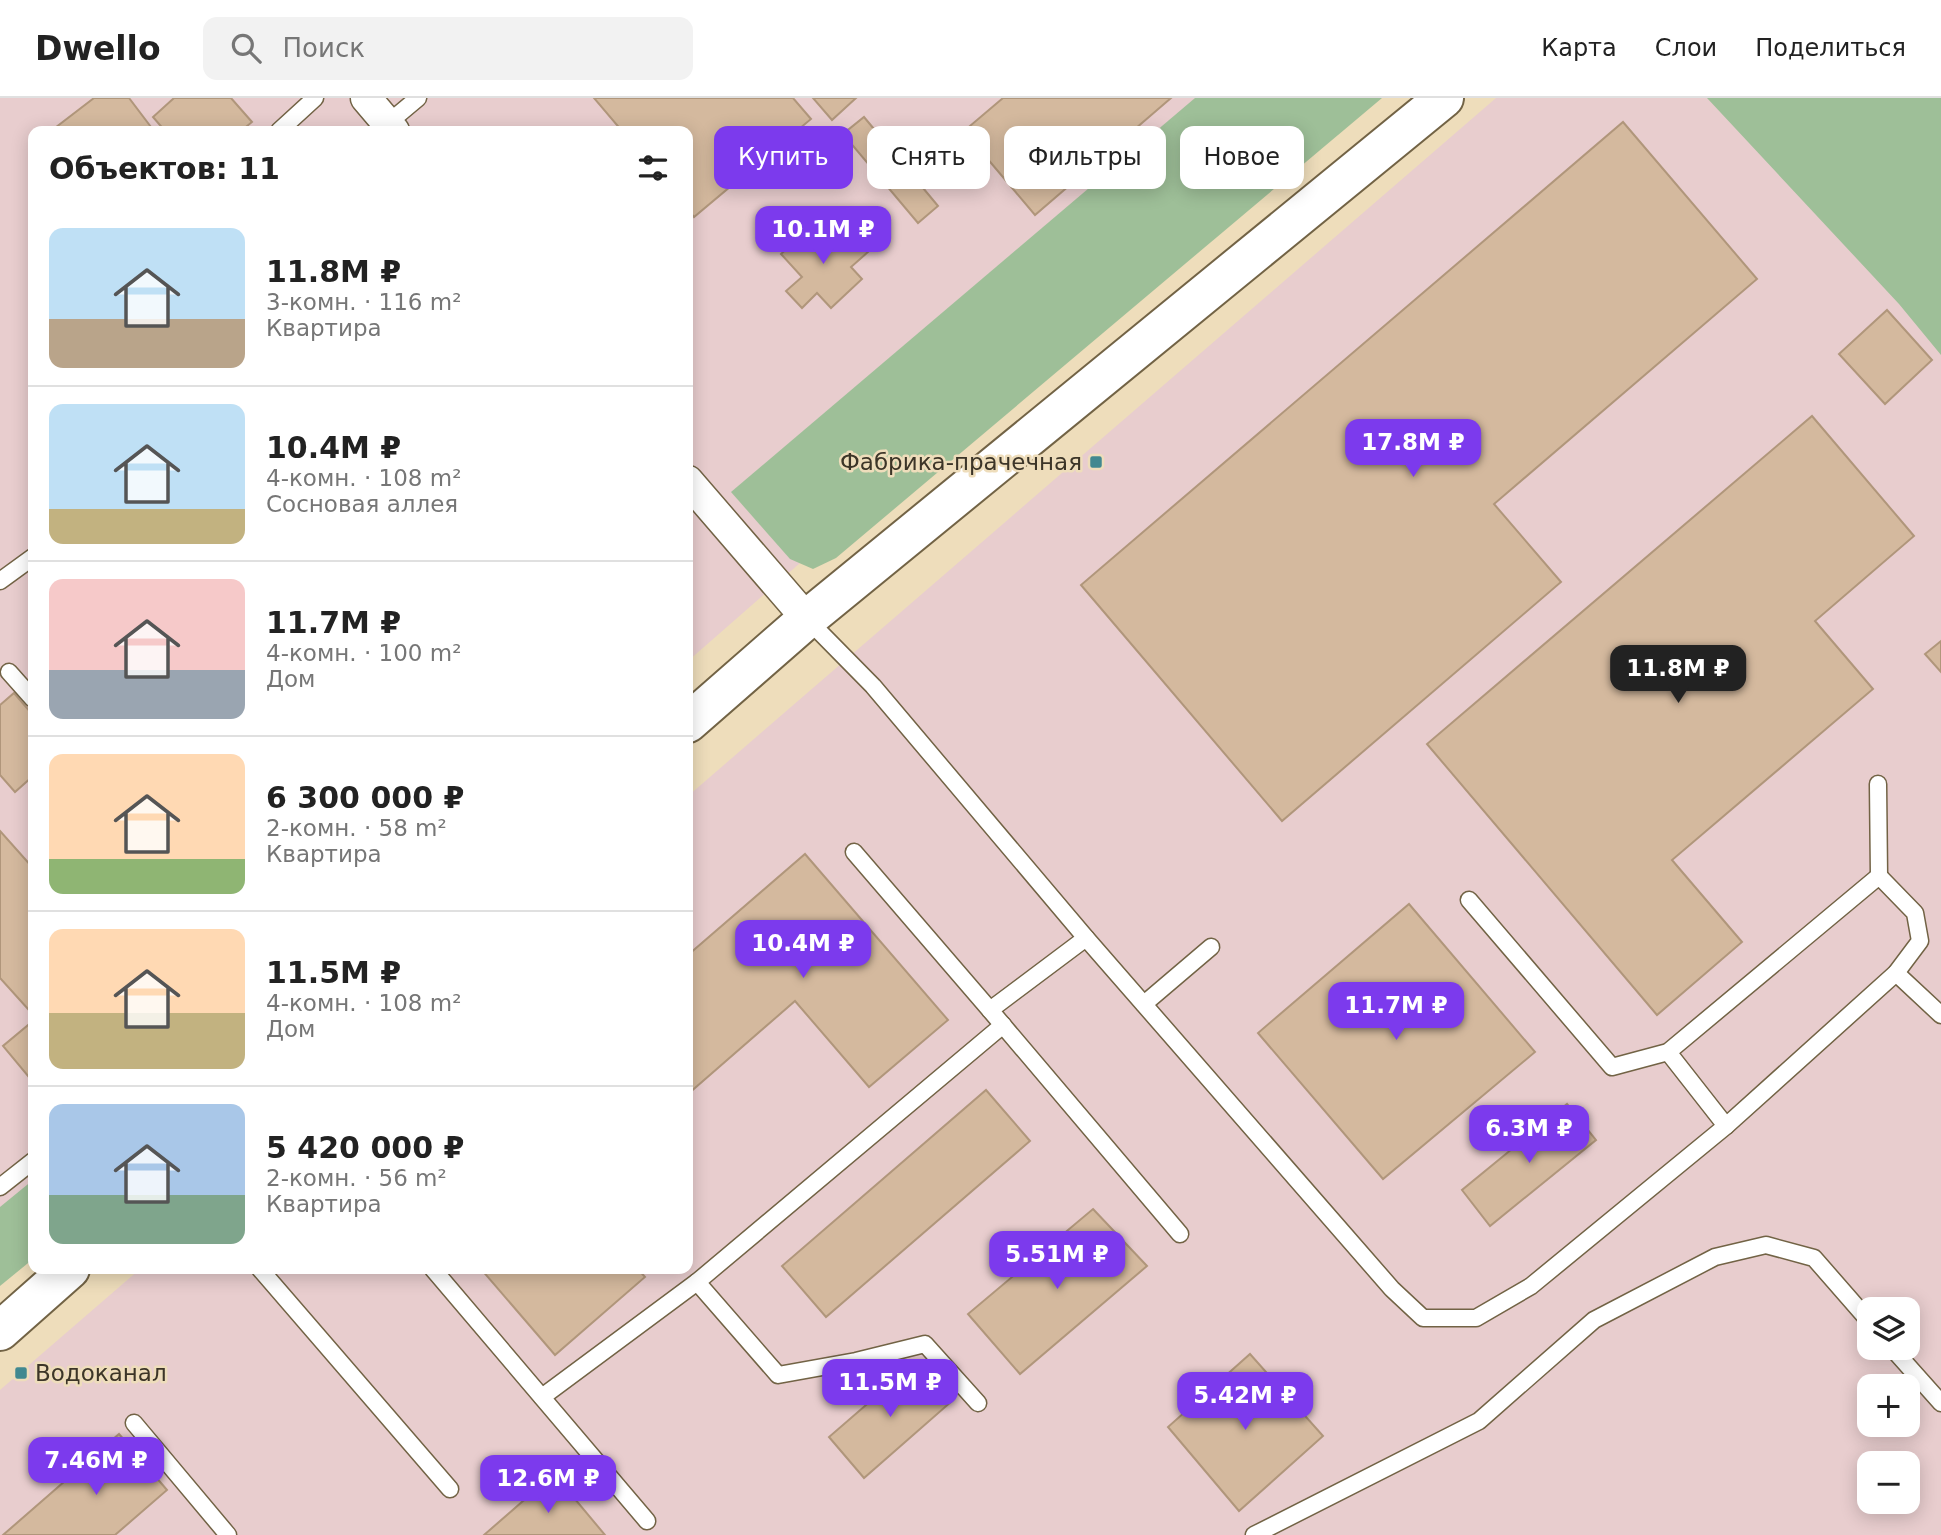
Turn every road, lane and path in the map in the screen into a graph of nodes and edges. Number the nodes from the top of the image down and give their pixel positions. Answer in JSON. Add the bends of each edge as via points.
{"nodes":[{"id":1,"x":315,"y":98,"type":"edge"},
{"id":2,"x":366,"y":98,"type":"edge"},
{"id":3,"x":418,"y":98,"type":"edge"},
{"id":4,"x":1444,"y":98,"type":"edge"},
{"id":5,"x":284,"y":126,"type":"edge"},
{"id":6,"x":389,"y":126,"type":"edge"},
{"id":7,"x":393,"y":126,"type":"edge"},
{"id":8,"x":693,"y":487,"type":"edge"},
{"id":9,"x":28,"y":561,"type":"edge"},
{"id":10,"x":0,"y":581,"type":"edge"},
{"id":11,"x":807,"y":619,"type":"junction"},
{"id":12,"x":9,"y":672,"type":"dead end"},
{"id":13,"x":28,"y":693,"type":"edge"},
{"id":14,"x":693,"y":719,"type":"edge"},
{"id":15,"x":1878,"y":784,"type":"dead end"},
{"id":16,"x":854,"y":852,"type":"dead end"},
{"id":17,"x":1879,"y":876,"type":"junction"},
{"id":18,"x":1469,"y":900,"type":"dead end"},
{"id":19,"x":1086,"y":938,"type":"junction"},
{"id":20,"x":1212,"y":947,"type":"dead end"},
{"id":21,"x":1896,"y":974,"type":"junction"},
{"id":22,"x":1144,"y":1004,"type":"junction"},
{"id":23,"x":990,"y":1010,"type":"junction"},
{"id":24,"x":1941,"y":1015,"type":"edge"},
{"id":25,"x":1003,"y":1025,"type":"junction"},
{"id":26,"x":1668,"y":1052,"type":"junction"},
{"id":27,"x":1726,"y":1126,"type":"junction"},
{"id":28,"x":28,"y":1164,"type":"edge"},
{"id":29,"x":2,"y":1181,"type":"edge"},
{"id":30,"x":1180,"y":1234,"type":"dead end"},
{"id":31,"x":64,"y":1274,"type":"edge"},
{"id":32,"x":264,"y":1274,"type":"edge"},
{"id":33,"x":437,"y":1274,"type":"edge"},
{"id":34,"x":697,"y":1282,"type":"junction"},
{"id":35,"x":1857,"y":1307,"type":"edge"},
{"id":36,"x":0,"y":1331,"type":"edge"},
{"id":37,"x":1903,"y":1360,"type":"edge"},
{"id":38,"x":542,"y":1397,"type":"junction"},
{"id":39,"x":1941,"y":1402,"type":"edge"},
{"id":40,"x":978,"y":1403,"type":"dead end"},
{"id":41,"x":134,"y":1423,"type":"dead end"},
{"id":42,"x":450,"y":1489,"type":"dead end"},
{"id":43,"x":647,"y":1521,"type":"dead end"},
{"id":44,"x":228,"y":1535,"type":"edge"},
{"id":45,"x":1254,"y":1535,"type":"edge"}],
"edges":[{"from":1,"to":5,"type":"lane"},
{"from":2,"to":6,"type":"street"},
{"from":3,"to":7,"type":"lane"},
{"from":4,"to":11,"type":"main road"},
{"from":8,"to":11,"type":"street"},
{"from":9,"to":10,"type":"lane"},
{"from":11,"to":14,"type":"main road"},
{"from":11,"to":19,"type":"lane","via":[[873,686]]},
{"from":12,"to":13,"type":"lane"},
{"from":15,"to":17,"type":"lane"},
{"from":16,"to":23,"type":"lane"},
{"from":17,"to":21,"type":"lane","via":[[1915,913],[1920,942]]},
{"from":17,"to":26,"type":"lane"},
{"from":18,"to":26,"type":"lane","via":[[1612,1067]]},
{"from":19,"to":22,"type":"lane"},
{"from":19,"to":23,"type":"lane"},
{"from":20,"to":22,"type":"lane"},
{"from":21,"to":24,"type":"lane"},
{"from":21,"to":27,"type":"lane"},
{"from":22,"to":27,"type":"lane","via":[[1392,1289],[1423,1318],[1475,1318],[1531,1286]]},
{"from":23,"to":25,"type":"lane"},
{"from":25,"to":30,"type":"lane"},
{"from":25,"to":34,"type":"lane"},
{"from":26,"to":27,"type":"lane"},
{"from":28,"to":29,"type":"lane"},
{"from":31,"to":36,"type":"main road"},
{"from":32,"to":42,"type":"lane"},
{"from":33,"to":38,"type":"lane"},
{"from":34,"to":38,"type":"lane"},
{"from":34,"to":40,"type":"lane","via":[[778,1375],[926,1344]]},
{"from":35,"to":45,"type":"lane","via":[[1814,1258],[1766,1245],[1715,1257],[1594,1320],[1479,1421]]},
{"from":37,"to":39,"type":"lane"},
{"from":38,"to":43,"type":"lane"},
{"from":41,"to":44,"type":"lane"}]}
